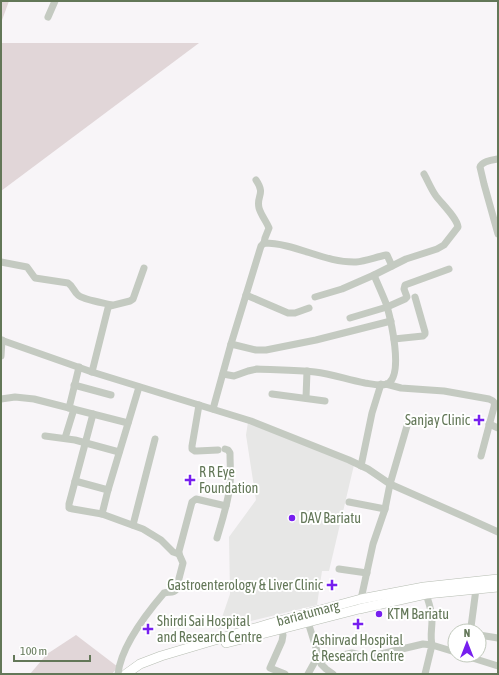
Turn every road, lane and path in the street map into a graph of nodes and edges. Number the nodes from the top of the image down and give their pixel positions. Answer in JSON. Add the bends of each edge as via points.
{"nodes":[{"id":1,"x":55,"y":1,"type":"edge"},
{"id":2,"x":48,"y":17,"type":"dead end"},
{"id":3,"x":498,"y":159,"type":"edge"},
{"id":4,"x":424,"y":174,"type":"dead end"},
{"id":5,"x":256,"y":180,"type":"dead end"},
{"id":6,"x":498,"y":234,"type":"edge"},
{"id":7,"x":264,"y":243,"type":"junction"},
{"id":8,"x":1,"y":262,"type":"edge"},
{"id":9,"x":392,"y":266,"type":"junction"},
{"id":10,"x":144,"y":268,"type":"dead end"},
{"id":11,"x":449,"y":269,"type":"dead end"},
{"id":12,"x":374,"y":275,"type":"junction"},
{"id":13,"x":246,"y":295,"type":"junction"},
{"id":14,"x":315,"y":297,"type":"dead end"},
{"id":15,"x":415,"y":297,"type":"dead end"},
{"id":16,"x":112,"y":305,"type":"junction"},
{"id":17,"x":387,"y":307,"type":"junction"},
{"id":18,"x":309,"y":308,"type":"dead end"},
{"id":19,"x":350,"y":318,"type":"dead end"},
{"id":20,"x":391,"y":321,"type":"junction"},
{"id":21,"x":394,"y":339,"type":"junction"},
{"id":22,"x":1,"y":340,"type":"edge"},
{"id":23,"x":231,"y":344,"type":"junction"},
{"id":24,"x":1,"y":356,"type":"edge"},
{"id":25,"x":79,"y":367,"type":"junction"},
{"id":26,"x":307,"y":371,"type":"junction"},
{"id":27,"x":92,"y":372,"type":"junction"},
{"id":28,"x":223,"y":374,"type":"junction"},
{"id":29,"x":383,"y":384,"type":"junction"},
{"id":30,"x":74,"y":386,"type":"junction"},
{"id":31,"x":139,"y":387,"type":"junction"},
{"id":32,"x":272,"y":394,"type":"dead end"},
{"id":33,"x":111,"y":395,"type":"dead end"},
{"id":34,"x":306,"y":398,"type":"junction"},
{"id":35,"x":1,"y":399,"type":"edge"},
{"id":36,"x":325,"y":401,"type":"dead end"},
{"id":37,"x":199,"y":405,"type":"junction"},
{"id":38,"x":71,"y":408,"type":"junction"},
{"id":39,"x":213,"y":410,"type":"junction"},
{"id":40,"x":93,"y":414,"type":"junction"},
{"id":41,"x":409,"y":419,"type":"dead end"},
{"id":42,"x":128,"y":423,"type":"junction"},
{"id":43,"x":489,"y":424,"type":"junction"},
{"id":44,"x":498,"y":428,"type":"edge"},
{"id":45,"x":45,"y":436,"type":"dead end"},
{"id":46,"x":65,"y":438,"type":"junction"},
{"id":47,"x":155,"y":439,"type":"dead end"},
{"id":48,"x":86,"y":442,"type":"junction"},
{"id":49,"x":119,"y":452,"type":"junction"},
{"id":50,"x":481,"y":456,"type":"dead end"},
{"id":51,"x":361,"y":466,"type":"junction"},
{"id":52,"x":75,"y":481,"type":"junction"},
{"id":53,"x":390,"y":484,"type":"junction"},
{"id":54,"x":108,"y":490,"type":"junction"},
{"id":55,"x":349,"y":502,"type":"dead end"},
{"id":56,"x":226,"y":506,"type":"junction"},
{"id":57,"x":385,"y":509,"type":"junction"},
{"id":58,"x":102,"y":514,"type":"junction"},
{"id":59,"x":133,"y":525,"type":"junction"},
{"id":60,"x":498,"y":532,"type":"edge"},
{"id":61,"x":217,"y":538,"type":"dead end"},
{"id":62,"x":179,"y":554,"type":"junction"},
{"id":63,"x":339,"y":569,"type":"dead end"},
{"id":64,"x":367,"y":573,"type":"junction"},
{"id":65,"x":498,"y":579,"type":"edge"},
{"id":66,"x":498,"y":587,"type":"edge"},
{"id":67,"x":476,"y":589,"type":"junction"},
{"id":68,"x":426,"y":594,"type":"junction"},
{"id":69,"x":362,"y":604,"type":"junction"},
{"id":70,"x":308,"y":618,"type":"junction"},
{"id":71,"x":472,"y":623,"type":"edge"},
{"id":72,"x":275,"y":627,"type":"junction"},
{"id":73,"x":487,"y":636,"type":"edge"},
{"id":74,"x":498,"y":638,"type":"edge"},
{"id":75,"x":432,"y":645,"type":"junction"},
{"id":76,"x":447,"y":650,"type":"edge"},
{"id":77,"x":319,"y":658,"type":"junction"},
{"id":78,"x":487,"y":663,"type":"edge"},
{"id":79,"x":498,"y":666,"type":"edge"},
{"id":80,"x":118,"y":674,"type":"edge"},
{"id":81,"x":126,"y":674,"type":"edge"},
{"id":82,"x":136,"y":674,"type":"edge"},
{"id":83,"x":285,"y":674,"type":"edge"},
{"id":84,"x":308,"y":674,"type":"edge"},
{"id":85,"x":333,"y":674,"type":"edge"},
{"id":86,"x":425,"y":674,"type":"edge"}],
"edges":[{"from":1,"to":2,"type":"street"},
{"from":3,"to":6,"type":"street","via":[[483,163],[480,167]]},
{"from":4,"to":9,"type":"street","via":[[433,191],[458,223],[458,227],[444,245]]},
{"from":5,"to":7,"type":"street","via":[[261,191],[259,208],[269,228]]},
{"from":7,"to":9,"type":"street","via":[[292,247],[349,262],[361,262],[386,254]]},
{"from":7,"to":13,"type":"street"},
{"from":8,"to":16,"type":"street","via":[[27,267],[37,278],[68,283],[82,298]]},
{"from":9,"to":12,"type":"street"},
{"from":10,"to":16,"type":"street","via":[[133,298]]},
{"from":11,"to":17,"type":"street","via":[[405,285],[407,297]]},
{"from":12,"to":14,"type":"street"},
{"from":12,"to":17,"type":"street"},
{"from":13,"to":18,"type":"street","via":[[288,313]]},
{"from":13,"to":23,"type":"street"},
{"from":15,"to":21,"type":"street","via":[[425,334]]},
{"from":16,"to":27,"type":"street","via":[[107,309]]},
{"from":17,"to":19,"type":"street"},
{"from":17,"to":20,"type":"street"},
{"from":20,"to":21,"type":"street"},
{"from":20,"to":23,"type":"street","via":[[266,350]]},
{"from":21,"to":29,"type":"street","via":[[396,367],[390,382]]},
{"from":22,"to":24,"type":"street"},
{"from":22,"to":25,"type":"street"},
{"from":23,"to":28,"type":"street"},
{"from":25,"to":27,"type":"street"},
{"from":25,"to":30,"type":"street"},
{"from":26,"to":28,"type":"street","via":[[257,369],[234,376]]},
{"from":26,"to":29,"type":"street","via":[[358,382]]},
{"from":26,"to":34,"type":"street"},
{"from":27,"to":31,"type":"street"},
{"from":28,"to":39,"type":"street"},
{"from":29,"to":43,"type":"street","via":[[444,391],[491,400],[494,405]]},
{"from":29,"to":51,"type":"street","via":[[374,408]]},
{"from":30,"to":33,"type":"street"},
{"from":30,"to":38,"type":"street"},
{"from":31,"to":37,"type":"street"},
{"from":31,"to":42,"type":"street"},
{"from":32,"to":34,"type":"street"},
{"from":34,"to":36,"type":"street"},
{"from":35,"to":38,"type":"street","via":[[34,399]]},
{"from":37,"to":39,"type":"street"},
{"from":37,"to":56,"type":"street","via":[[192,449],[228,450],[230,453]]},
{"from":38,"to":40,"type":"street"},
{"from":38,"to":46,"type":"street"},
{"from":39,"to":51,"type":"street","via":[[251,421]]},
{"from":40,"to":42,"type":"street"},
{"from":40,"to":48,"type":"street"},
{"from":41,"to":53,"type":"street"},
{"from":42,"to":49,"type":"street"},
{"from":43,"to":44,"type":"street"},
{"from":43,"to":50,"type":"street"},
{"from":45,"to":46,"type":"street"},
{"from":46,"to":48,"type":"street"},
{"from":47,"to":59,"type":"street"},
{"from":48,"to":49,"type":"street"},
{"from":48,"to":52,"type":"street"},
{"from":49,"to":54,"type":"street"},
{"from":51,"to":53,"type":"street"},
{"from":52,"to":54,"type":"street"},
{"from":52,"to":58,"type":"street","via":[[70,508]]},
{"from":53,"to":57,"type":"street"},
{"from":53,"to":60,"type":"street"},
{"from":54,"to":58,"type":"street"},
{"from":55,"to":57,"type":"street"},
{"from":56,"to":61,"type":"street"},
{"from":56,"to":62,"type":"street","via":[[193,500]]},
{"from":57,"to":64,"type":"street","via":[[373,544]]},
{"from":58,"to":59,"type":"street"},
{"from":59,"to":62,"type":"street","via":[[155,535],[173,552]]},
{"from":62,"to":80,"type":"street","via":[[183,563],[176,590],[164,593],[145,618],[123,654]]},
{"from":63,"to":64,"type":"street"},
{"from":64,"to":69,"type":"street"},
{"from":65,"to":69,"type":"main road","name":"bariatumarg","via":[[424,587]]},
{"from":66,"to":67,"type":"main road","name":"bariatumarg"},
{"from":67,"to":68,"type":"main road","name":"bariatumarg"},
{"from":67,"to":71,"type":"street"},
{"from":68,"to":69,"type":"main road","name":"bariatumarg"},
{"from":68,"to":75,"type":"street","via":[[432,616]]},
{"from":69,"to":70,"type":"main road","name":"bariatumarg"},
{"from":70,"to":72,"type":"main road","name":"bariatumarg"},
{"from":70,"to":77,"type":"street"},
{"from":72,"to":81,"type":"main road","name":"bariatumarg","via":[[152,659]]},
{"from":72,"to":82,"type":"main road","name":"bariatumarg","via":[[161,662]]},
{"from":72,"to":83,"type":"street","via":[[283,635],[270,668]]},
{"from":73,"to":74,"type":"street"},
{"from":75,"to":76,"type":"street"},
{"from":75,"to":77,"type":"street","via":[[423,644],[368,657],[352,653]]},
{"from":75,"to":86,"type":"street"},
{"from":77,"to":84,"type":"street"},
{"from":77,"to":85,"type":"street","via":[[323,666]]},
{"from":78,"to":79,"type":"street"}]}
